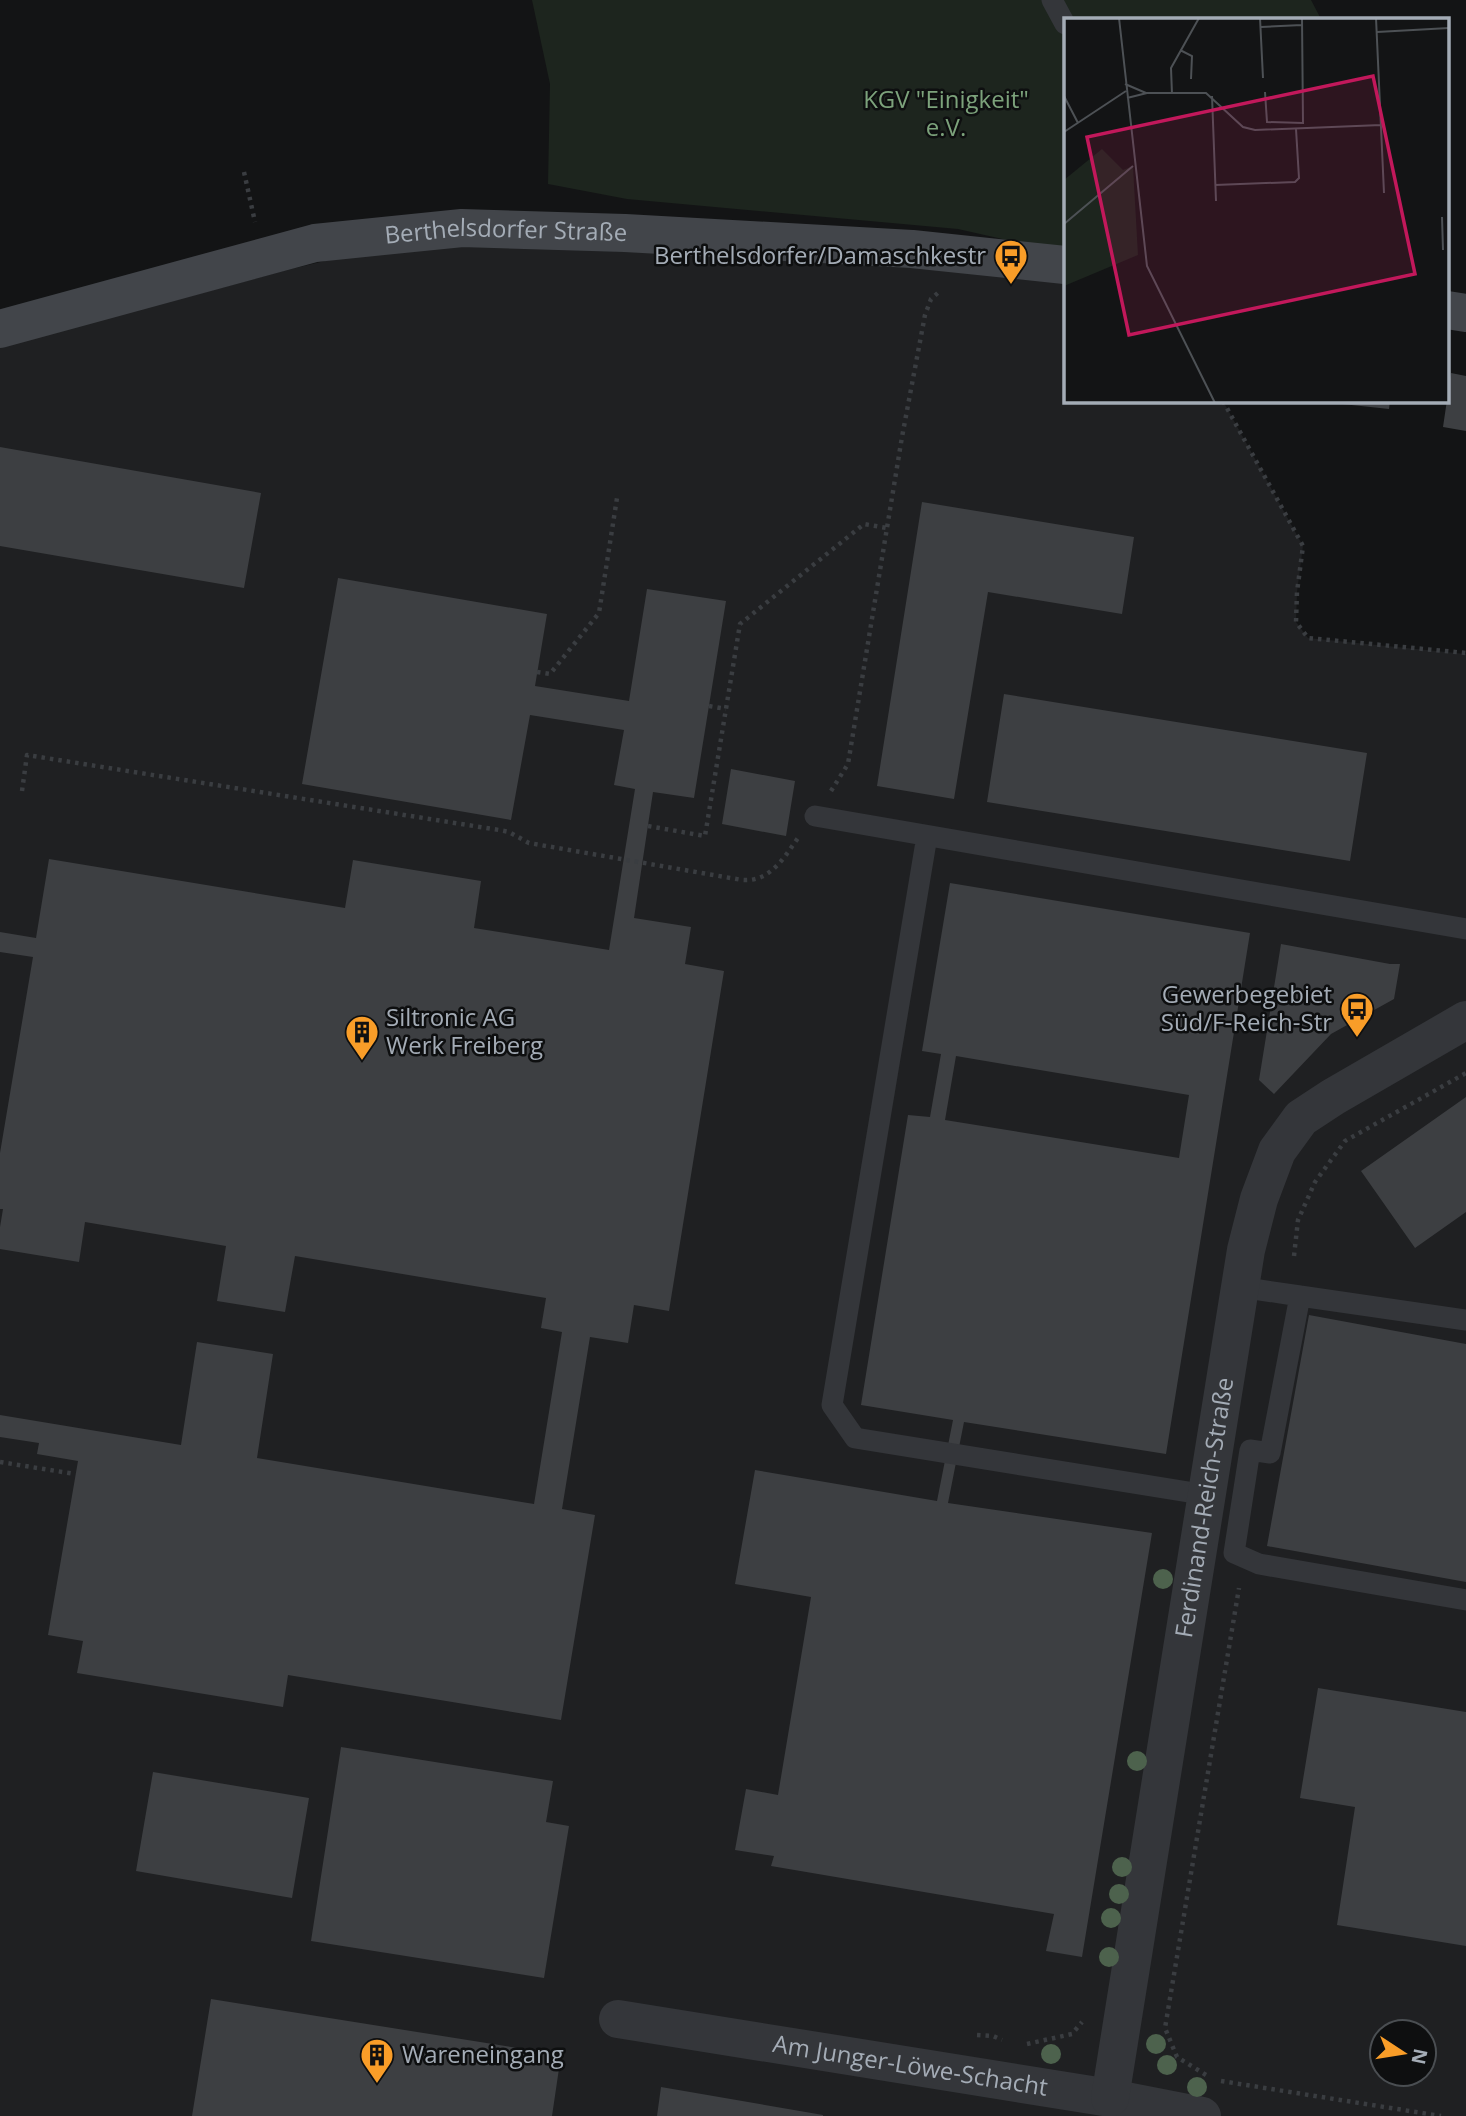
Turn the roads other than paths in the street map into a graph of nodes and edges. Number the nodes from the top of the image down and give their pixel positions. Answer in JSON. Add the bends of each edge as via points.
{"nodes":[{"id":1,"x":1052,"y":0,"type":"edge"},
{"id":2,"x":1064,"y":22,"type":"edge"},
{"id":3,"x":1064,"y":265,"type":"edge"},
{"id":4,"x":1448,"y":310,"type":"edge"},
{"id":5,"x":1466,"y":313,"type":"edge"},
{"id":6,"x":0,"y":329,"type":"edge"},
{"id":7,"x":815,"y":816,"type":"road end"},
{"id":8,"x":927,"y":836,"type":"junction"},
{"id":9,"x":1466,"y":929,"type":"edge"},
{"id":10,"x":1466,"y":1020,"type":"edge"},
{"id":11,"x":1240,"y":1287,"type":"junction"},
{"id":12,"x":1300,"y":1296,"type":"junction"},
{"id":13,"x":1466,"y":1320,"type":"edge"},
{"id":14,"x":1207,"y":1495,"type":"junction"},
{"id":15,"x":1466,"y":1600,"type":"edge"},
{"id":16,"x":618,"y":2019,"type":"dead end"},
{"id":17,"x":1110,"y":2098,"type":"junction"},
{"id":18,"x":1202,"y":2116,"type":"edge"}],
"edges":[{"from":1,"to":2,"type":"lane"},
{"from":3,"to":6,"type":"street","name":"Berthelsdorfer Straße","via":[[898,248],[462,228],[314,243]]},
{"from":4,"to":5,"type":"street"},
{"from":7,"to":8,"type":"lane"},
{"from":8,"to":9,"type":"lane"},
{"from":8,"to":14,"type":"lane","via":[[832,1405],[855,1438]]},
{"from":10,"to":11,"type":"street","name":"Ferdinand-Reich-Straße","via":[[1301,1118],[1277,1151],[1263,1187]]},
{"from":11,"to":12,"type":"lane"},
{"from":11,"to":14,"type":"street","name":"Ferdinand-Reich-Straße"},
{"from":12,"to":13,"type":"lane"},
{"from":12,"to":15,"type":"lane","via":[[1270,1453],[1250,1450],[1234,1553],[1259,1564]]},
{"from":14,"to":17,"type":"street","name":"Ferdinand-Reich-Straße"},
{"from":16,"to":17,"type":"street","name":"Am Junger-Löwe-Schacht"},
{"from":17,"to":18,"type":"street","name":"Am Junger-Löwe-Schacht"}]}
